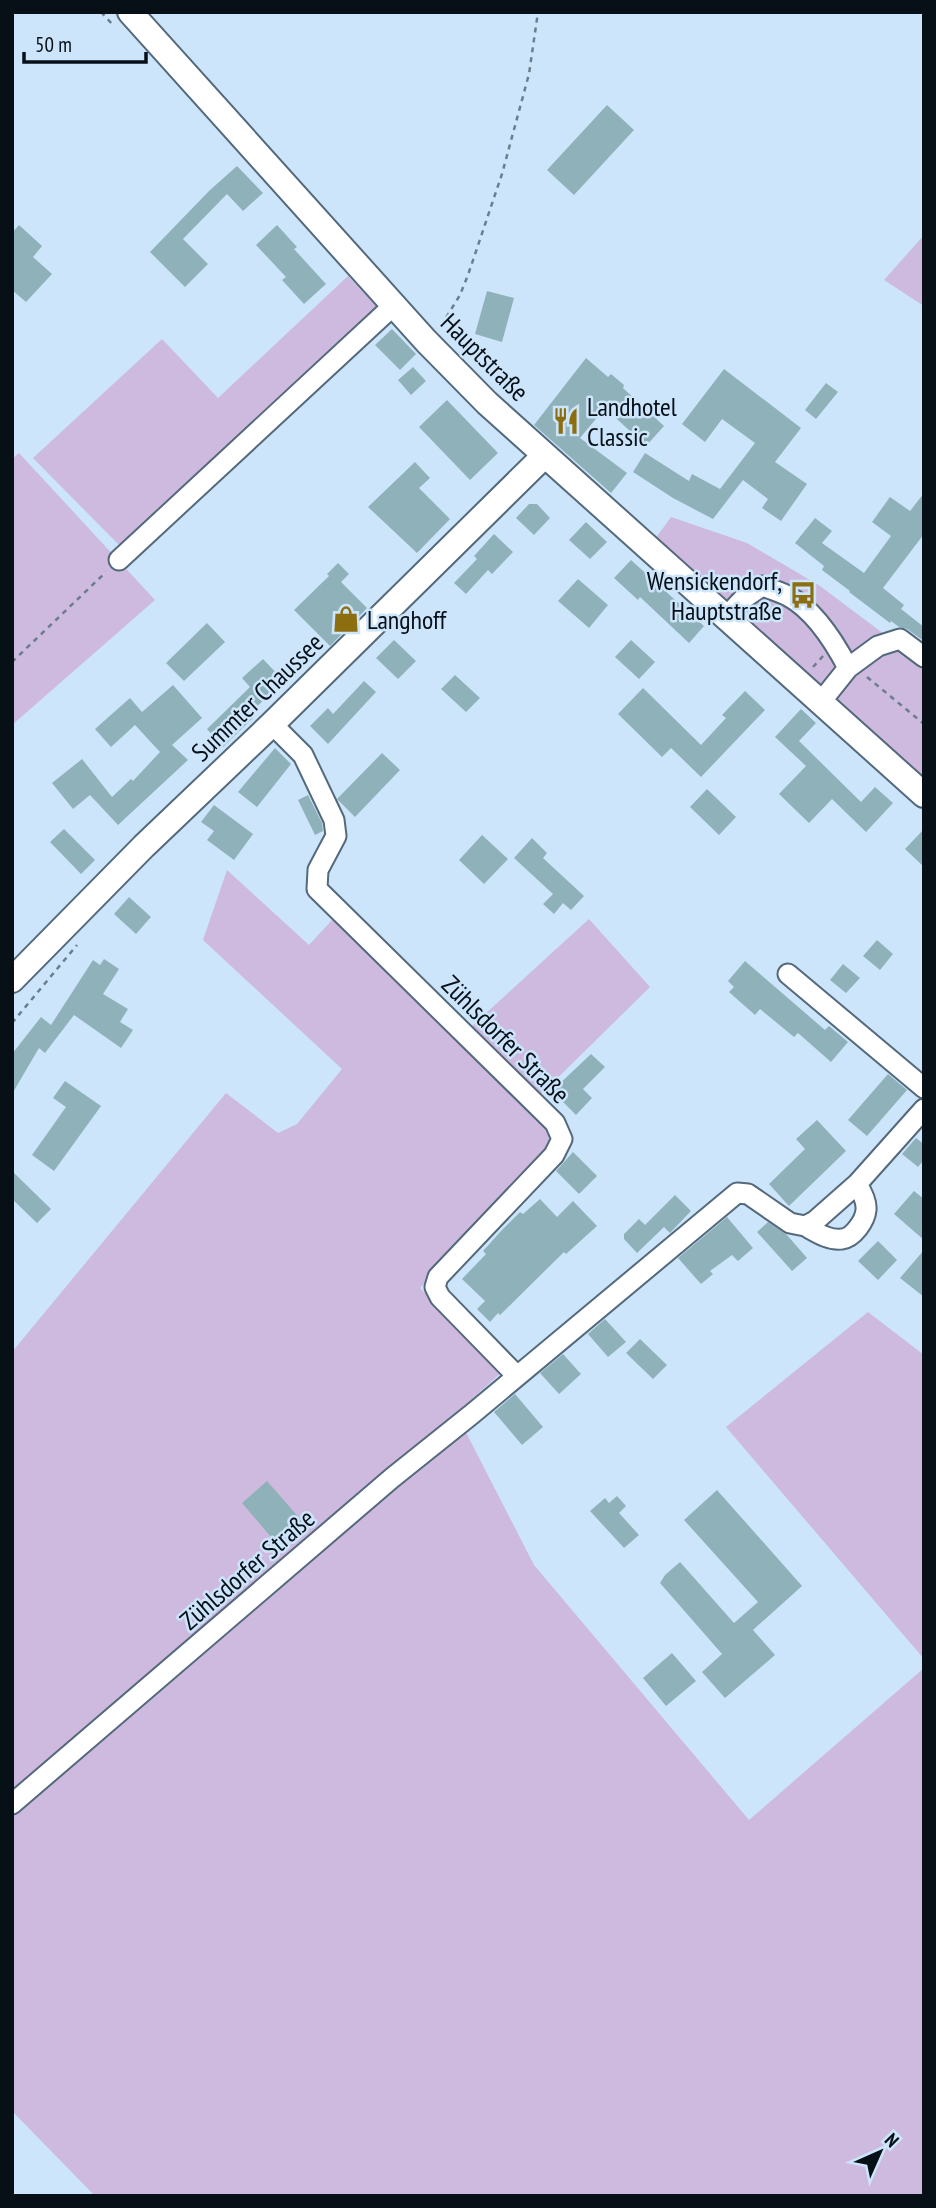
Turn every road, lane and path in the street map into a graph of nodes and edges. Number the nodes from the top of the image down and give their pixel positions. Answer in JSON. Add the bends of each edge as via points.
{"nodes":[{"id":1,"x":130,"y":12,"type":"edge"},
{"id":2,"x":538,"y":12,"type":"edge"},
{"id":3,"x":394,"y":305,"type":"junction"},
{"id":4,"x":426,"y":341,"type":"junction"},
{"id":5,"x":544,"y":456,"type":"junction"},
{"id":6,"x":119,"y":560,"type":"joint"},
{"id":7,"x":726,"y":617,"type":"junction"},
{"id":8,"x":835,"y":643,"type":"junction"},
{"id":9,"x":924,"y":657,"type":"edge"},
{"id":10,"x":12,"y":663,"type":"edge"},
{"id":11,"x":850,"y":666,"type":"junction"},
{"id":12,"x":798,"y":682,"type":"junction"},
{"id":13,"x":820,"y":703,"type":"junction"},
{"id":14,"x":272,"y":724,"type":"junction"},
{"id":15,"x":924,"y":724,"type":"edge"},
{"id":16,"x":924,"y":795,"type":"edge"},
{"id":17,"x":788,"y":974,"type":"dead end"},
{"id":18,"x":12,"y":981,"type":"edge"},
{"id":19,"x":924,"y":1088,"type":"edge"},
{"id":20,"x":924,"y":1109,"type":"edge"},
{"id":21,"x":857,"y":1184,"type":"junction"},
{"id":22,"x":806,"y":1226,"type":"junction"},
{"id":23,"x":517,"y":1376,"type":"junction"},
{"id":24,"x":12,"y":1804,"type":"edge"}],
"edges":[{"from":1,"to":3,"type":"main road","name":"Hauptstraße"},
{"from":2,"to":4,"type":"path","via":[[529,74],[468,275],[442,325]]},
{"from":3,"to":4,"type":"main road","name":"Hauptstraße"},
{"from":3,"to":6,"type":"street"},
{"from":4,"to":5,"type":"main road","name":"Hauptstraße"},
{"from":5,"to":7,"type":"main road","name":"Hauptstraße"},
{"from":5,"to":14,"type":"main road","name":"Summter Chaussee"},
{"from":6,"to":10,"type":"path"},
{"from":7,"to":8,"type":"street","via":[[762,586],[790,597]]},
{"from":7,"to":12,"type":"main road","name":"Hauptstraße"},
{"from":8,"to":11,"type":"street"},
{"from":8,"to":12,"type":"path"},
{"from":9,"to":11,"type":"street","via":[[900,639],[878,646]]},
{"from":11,"to":13,"type":"street"},
{"from":11,"to":15,"type":"path"},
{"from":12,"to":13,"type":"main road","name":"Hauptstraße"},
{"from":13,"to":16,"type":"main road","name":"Hauptstraße"},
{"from":14,"to":18,"type":"main road","name":"Summter Chaussee"},
{"from":14,"to":23,"type":"street","name":"Zühlsdorfer Straße","via":[[303,755],[334,820],[336,836],[318,870],[317,889],[555,1123],[562,1139],[554,1155],[438,1278],[435,1287]]},
{"from":17,"to":19,"type":"street"},
{"from":20,"to":21,"type":"street"},
{"from":21,"to":22,"type":"street"},
{"from":21,"to":22,"type":"street","via":[[866,1212],[850,1236],[842,1240],[826,1237]]},
{"from":22,"to":23,"type":"street","name":"Zühlsdorfer Straße","via":[[790,1223],[748,1194],[737,1193]]},
{"from":23,"to":24,"type":"street","name":"Zühlsdorfer Straße"}]}
